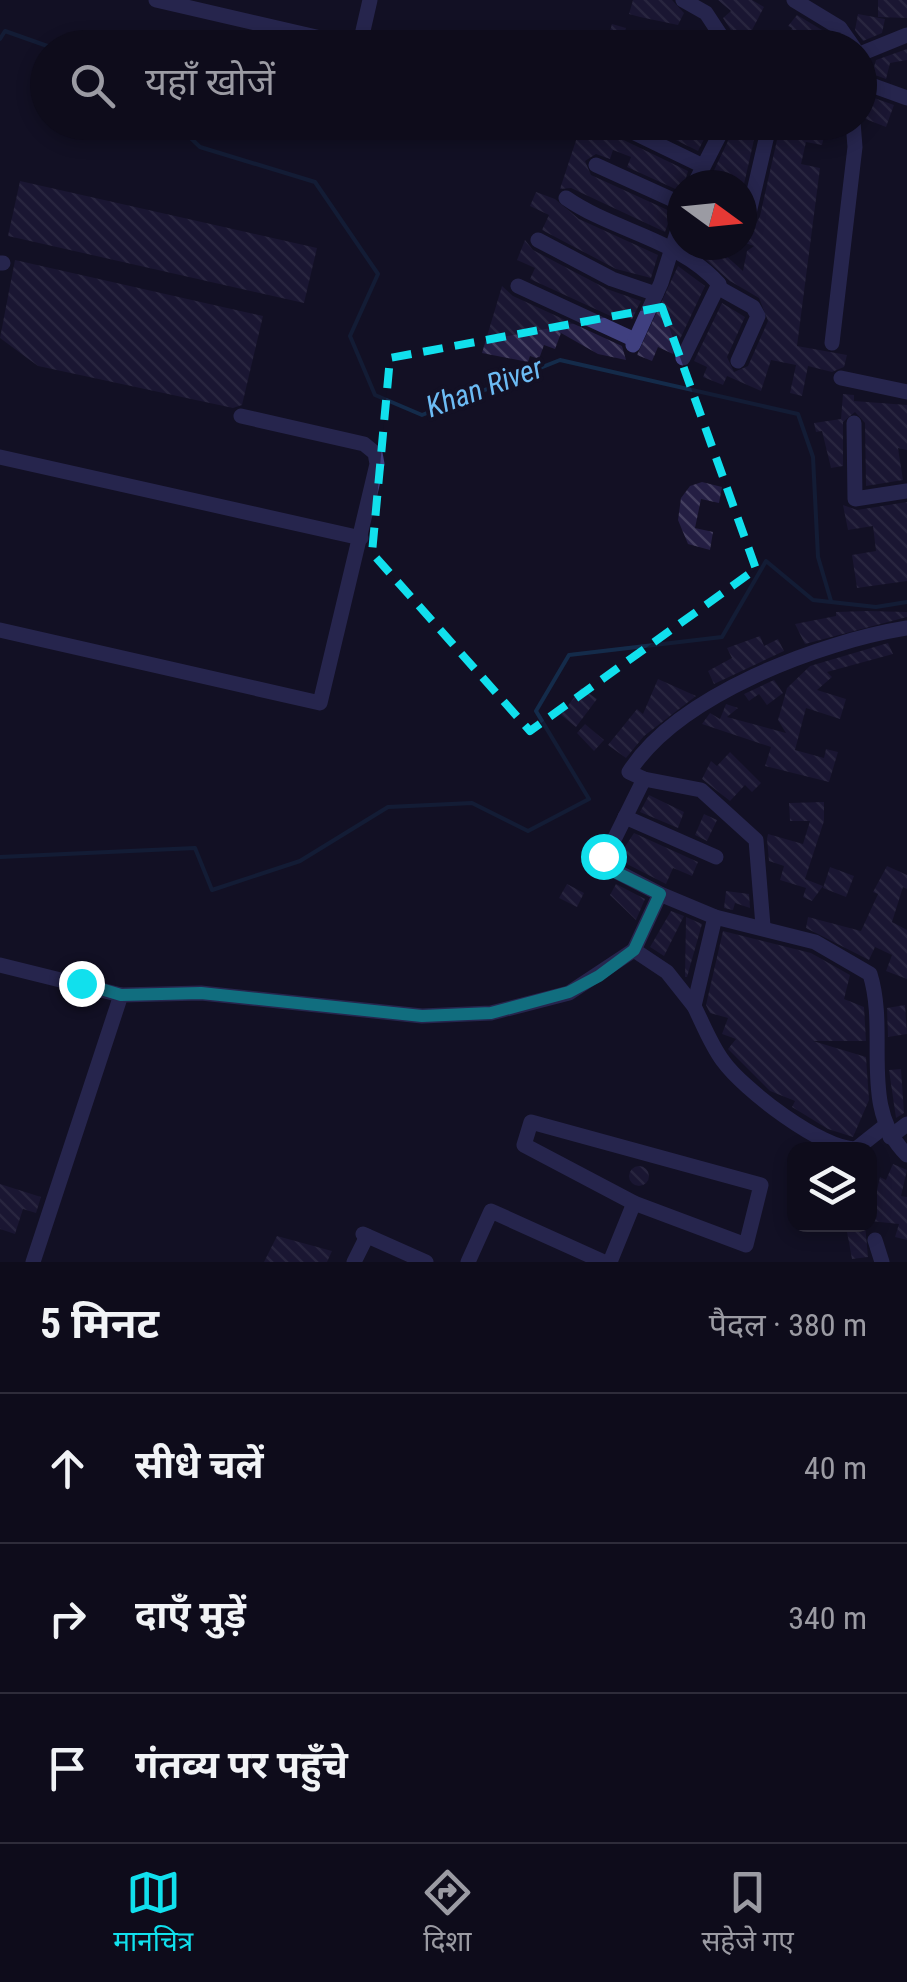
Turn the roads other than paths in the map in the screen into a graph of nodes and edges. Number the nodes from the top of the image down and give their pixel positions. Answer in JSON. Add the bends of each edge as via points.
{"nodes":[{"id":1,"x":156,"y":0,"type":"edge"},
{"id":2,"x":370,"y":0,"type":"edge"},
{"id":3,"x":682,"y":0,"type":"edge"},
{"id":4,"x":794,"y":0,"type":"edge"},
{"id":5,"x":709,"y":6,"type":"edge"},
{"id":6,"x":286,"y":30,"type":"edge"},
{"id":7,"x":363,"y":30,"type":"edge"},
{"id":8,"x":720,"y":30,"type":"edge"},
{"id":9,"x":841,"y":30,"type":"edge"},
{"id":10,"x":907,"y":34,"type":"edge"},
{"id":11,"x":877,"y":47,"type":"edge"},
{"id":12,"x":877,"y":87,"type":"edge"},
{"id":13,"x":907,"y":98,"type":"edge"},
{"id":14,"x":649,"y":140,"type":"edge"},
{"id":15,"x":712,"y":140,"type":"edge"},
{"id":16,"x":766,"y":140,"type":"edge"},
{"id":17,"x":854,"y":140,"type":"edge"},
{"id":18,"x":596,"y":165,"type":"dead end"},
{"id":19,"x":703,"y":166,"type":"junction"},
{"id":20,"x":701,"y":170,"type":"edge"},
{"id":21,"x":757,"y":178,"type":"edge"},
{"id":22,"x":667,"y":197,"type":"edge"},
{"id":23,"x":566,"y":198,"type":"dead end"},
{"id":24,"x":538,"y":240,"type":"dead end"},
{"id":25,"x":667,"y":246,"type":"edge"},
{"id":26,"x":668,"y":260,"type":"edge"},
{"id":27,"x":689,"y":260,"type":"edge"},
{"id":28,"x":518,"y":286,"type":"dead end"},
{"id":29,"x":719,"y":288,"type":"junction"},
{"id":30,"x":656,"y":294,"type":"junction"},
{"id":31,"x":832,"y":343,"type":"dead end"},
{"id":32,"x":683,"y":358,"type":"dead end"},
{"id":33,"x":738,"y":360,"type":"dead end"},
{"id":34,"x":841,"y":378,"type":"dead end"},
{"id":35,"x":907,"y":392,"type":"edge"},
{"id":36,"x":241,"y":416,"type":"dead end"},
{"id":37,"x":854,"y":422,"type":"dead end"},
{"id":38,"x":0,"y":456,"type":"edge"},
{"id":39,"x":907,"y":491,"type":"edge"},
{"id":40,"x":360,"y":538,"type":"junction"},
{"id":41,"x":907,"y":628,"type":"edge"},
{"id":42,"x":0,"y":630,"type":"edge"},
{"id":43,"x":644,"y":779,"type":"junction"},
{"id":44,"x":625,"y":817,"type":"junction"},
{"id":45,"x":716,"y":857,"type":"dead end"},
{"id":46,"x":660,"y":894,"type":"junction"},
{"id":47,"x":715,"y":918,"type":"junction"},
{"id":48,"x":763,"y":926,"type":"junction"},
{"id":49,"x":634,"y":950,"type":"junction"},
{"id":50,"x":0,"y":965,"type":"edge"},
{"id":51,"x":121,"y":995,"type":"junction"},
{"id":52,"x":694,"y":1006,"type":"junction"},
{"id":53,"x":907,"y":1124,"type":"edge"},
{"id":54,"x":890,"y":1135,"type":"junction"},
{"id":55,"x":907,"y":1155,"type":"edge"},
{"id":56,"x":634,"y":1203,"type":"junction"},
{"id":57,"x":875,"y":1240,"type":"dead end"},
{"id":58,"x":32,"y":1262,"type":"edge"},
{"id":59,"x":354,"y":1262,"type":"edge"},
{"id":60,"x":426,"y":1262,"type":"edge"},
{"id":61,"x":468,"y":1262,"type":"edge"},
{"id":62,"x":607,"y":1262,"type":"edge"},
{"id":63,"x":882,"y":1262,"type":"edge"}],
"edges":[{"from":1,"to":6,"type":"street"},
{"from":2,"to":7,"type":"street"},
{"from":3,"to":5,"type":"street"},
{"from":4,"to":9,"type":"street"},
{"from":5,"to":8,"type":"street"},
{"from":10,"to":11,"type":"street"},
{"from":12,"to":13,"type":"street"},
{"from":14,"to":19,"type":"street"},
{"from":15,"to":19,"type":"street"},
{"from":16,"to":21,"type":"street"},
{"from":17,"to":31,"type":"street"},
{"from":18,"to":22,"type":"street"},
{"from":19,"to":20,"type":"street"},
{"from":23,"to":25,"type":"street"},
{"from":24,"to":30,"type":"street"},
{"from":26,"to":30,"type":"street"},
{"from":27,"to":29,"type":"street"},
{"from":28,"to":30,"type":"street","via":[[634,342]]},
{"from":29,"to":32,"type":"street"},
{"from":29,"to":33,"type":"street","via":[[758,316]]},
{"from":34,"to":35,"type":"street"},
{"from":36,"to":40,"type":"street","via":[[350,440],[374,453],[378,464]]},
{"from":37,"to":39,"type":"street","via":[[854,499]]},
{"from":38,"to":40,"type":"street"},
{"from":40,"to":42,"type":"street","via":[[320,703]]},
{"from":41,"to":43,"type":"street","via":[[851,640],[735,684],[647,744],[630,772]]},
{"from":43,"to":44,"type":"street"},
{"from":43,"to":48,"type":"street","via":[[701,790],[756,840]]},
{"from":44,"to":45,"type":"street"},
{"from":44,"to":46,"type":"street","via":[[602,864]]},
{"from":46,"to":47,"type":"street"},
{"from":46,"to":49,"type":"street"},
{"from":47,"to":48,"type":"street"},
{"from":47,"to":52,"type":"street"},
{"from":48,"to":54,"type":"street","via":[[814,942],[870,974],[878,1024],[878,1112]]},
{"from":49,"to":51,"type":"street","via":[[569,992],[491,1013],[422,1016],[201,993]]},
{"from":49,"to":52,"type":"street","via":[[667,972]]},
{"from":50,"to":51,"type":"street"},
{"from":51,"to":58,"type":"street"},
{"from":52,"to":54,"type":"street","via":[[722,1061],[805,1129],[856,1150]]},
{"from":53,"to":54,"type":"street"},
{"from":54,"to":55,"type":"street"},
{"from":56,"to":56,"type":"street","via":[[746,1245],[761,1185],[531,1122],[524,1145]]},
{"from":56,"to":62,"type":"street"},
{"from":57,"to":63,"type":"street"},
{"from":59,"to":60,"type":"street","via":[[365,1235]]},
{"from":61,"to":62,"type":"street","via":[[492,1211]]}]}
